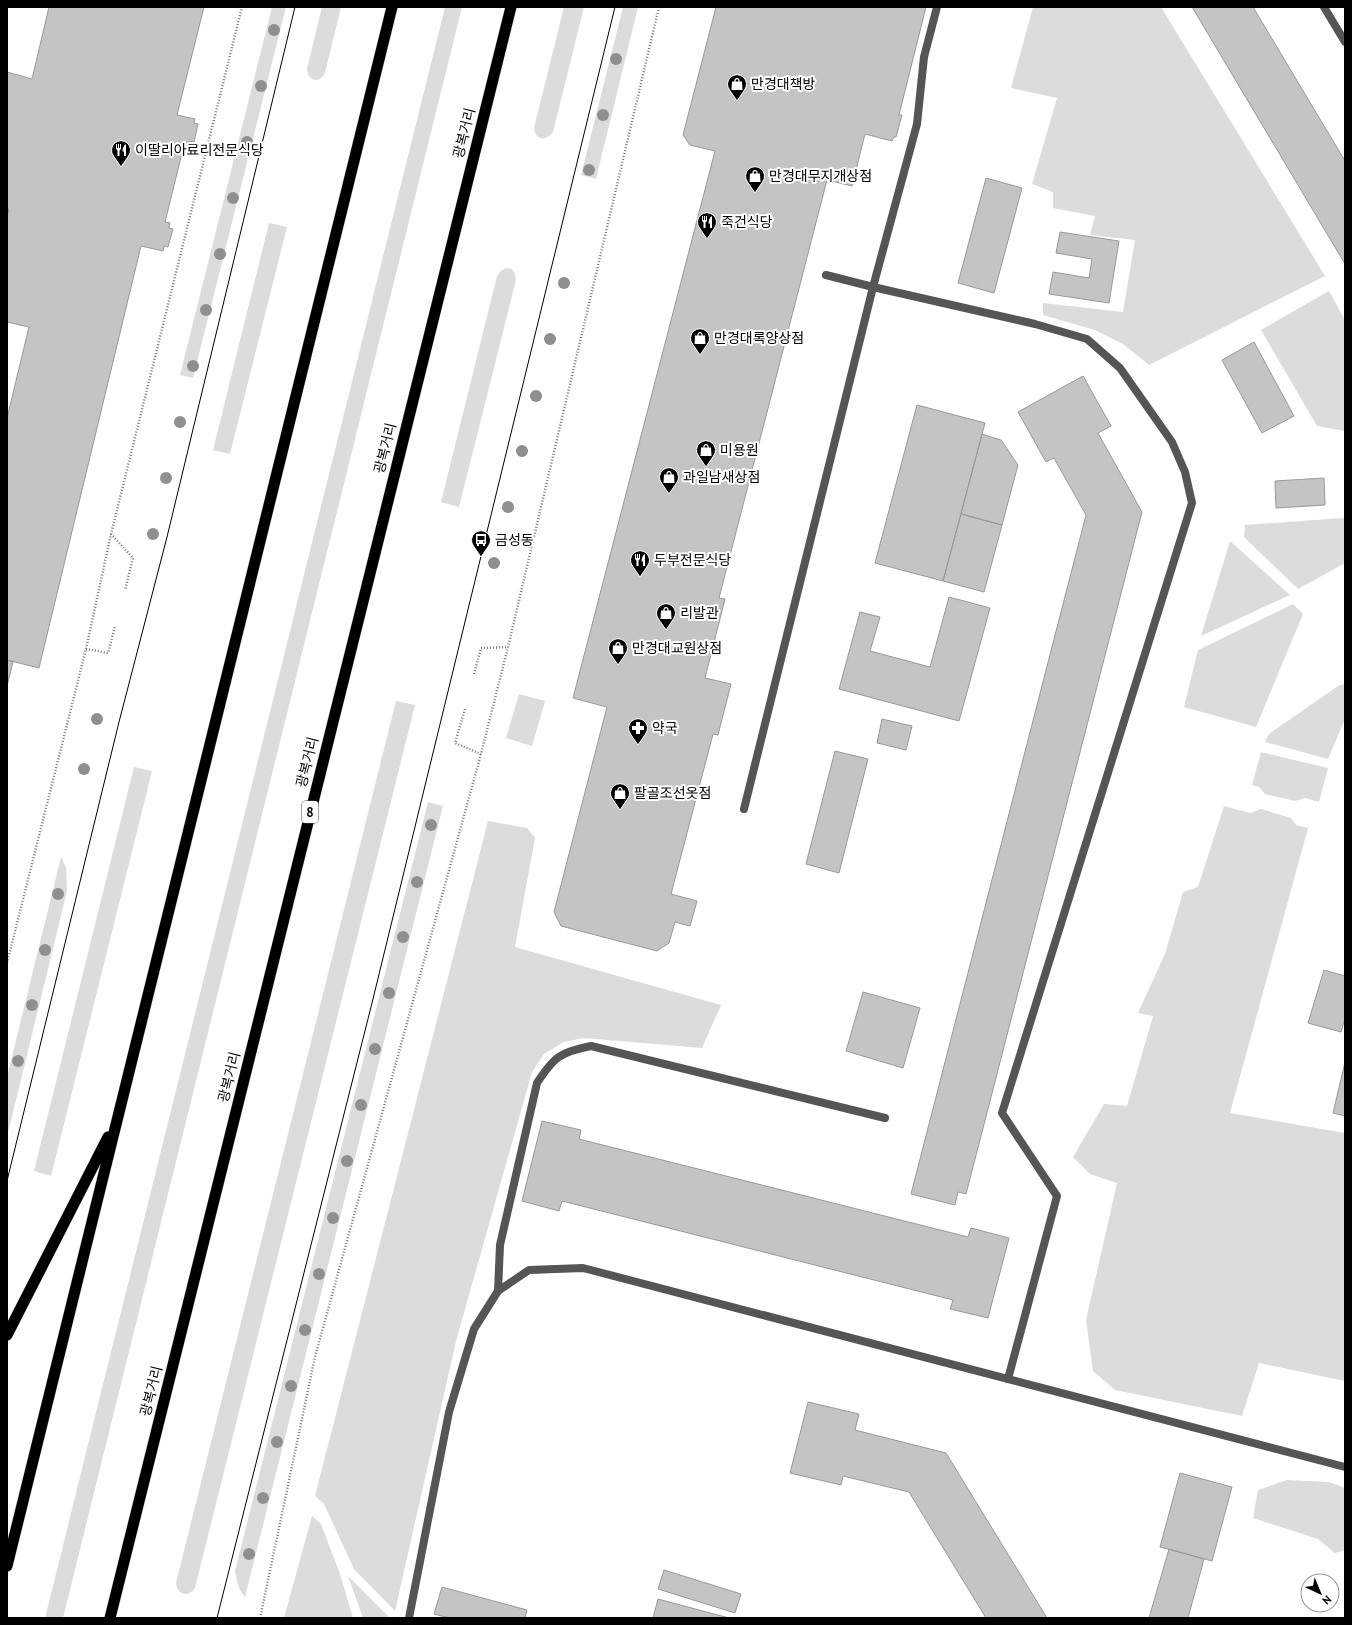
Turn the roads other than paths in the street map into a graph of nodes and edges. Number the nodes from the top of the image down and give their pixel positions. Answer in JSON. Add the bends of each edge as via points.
{"nodes":[{"id":1,"x":392,"y":7,"type":"edge"},
{"id":2,"x":511,"y":7,"type":"edge"},
{"id":3,"x":936,"y":7,"type":"edge"},
{"id":4,"x":1324,"y":7,"type":"edge"},
{"id":5,"x":1345,"y":42,"type":"edge"},
{"id":6,"x":826,"y":275,"type":"dead end"},
{"id":7,"x":873,"y":287,"type":"junction"},
{"id":8,"x":744,"y":809,"type":"dead end"},
{"id":9,"x":885,"y":1118,"type":"dead end"},
{"id":10,"x":117,"y":1120,"type":"junction"},
{"id":11,"x":498,"y":1291,"type":"junction"},
{"id":12,"x":7,"y":1335,"type":"edge"},
{"id":13,"x":1008,"y":1379,"type":"junction"},
{"id":14,"x":1345,"y":1468,"type":"edge"},
{"id":15,"x":7,"y":1566,"type":"edge"},
{"id":16,"x":110,"y":1618,"type":"edge"},
{"id":17,"x":409,"y":1618,"type":"edge"}],
"edges":[{"from":1,"to":10,"type":"highway"},
{"from":2,"to":16,"type":"highway","name":"광복거리","number":"8"},
{"from":3,"to":7,"type":"street","via":[[924,57],[917,124]]},
{"from":4,"to":5,"type":"street"},
{"from":6,"to":7,"type":"street"},
{"from":7,"to":8,"type":"street"},
{"from":7,"to":13,"type":"street","via":[[1036,324],[1086,339],[1120,368],[1172,442],[1185,472],[1192,503],[1002,1113],[1057,1196]]},
{"from":9,"to":11,"type":"street","via":[[591,1046],[570,1050],[551,1063],[537,1083],[500,1245]]},
{"from":10,"to":12,"type":"highway"},
{"from":10,"to":15,"type":"highway"},
{"from":11,"to":13,"type":"street","via":[[529,1270],[583,1268]]},
{"from":11,"to":17,"type":"street","via":[[474,1329],[449,1412]]},
{"from":13,"to":14,"type":"street"}]}
